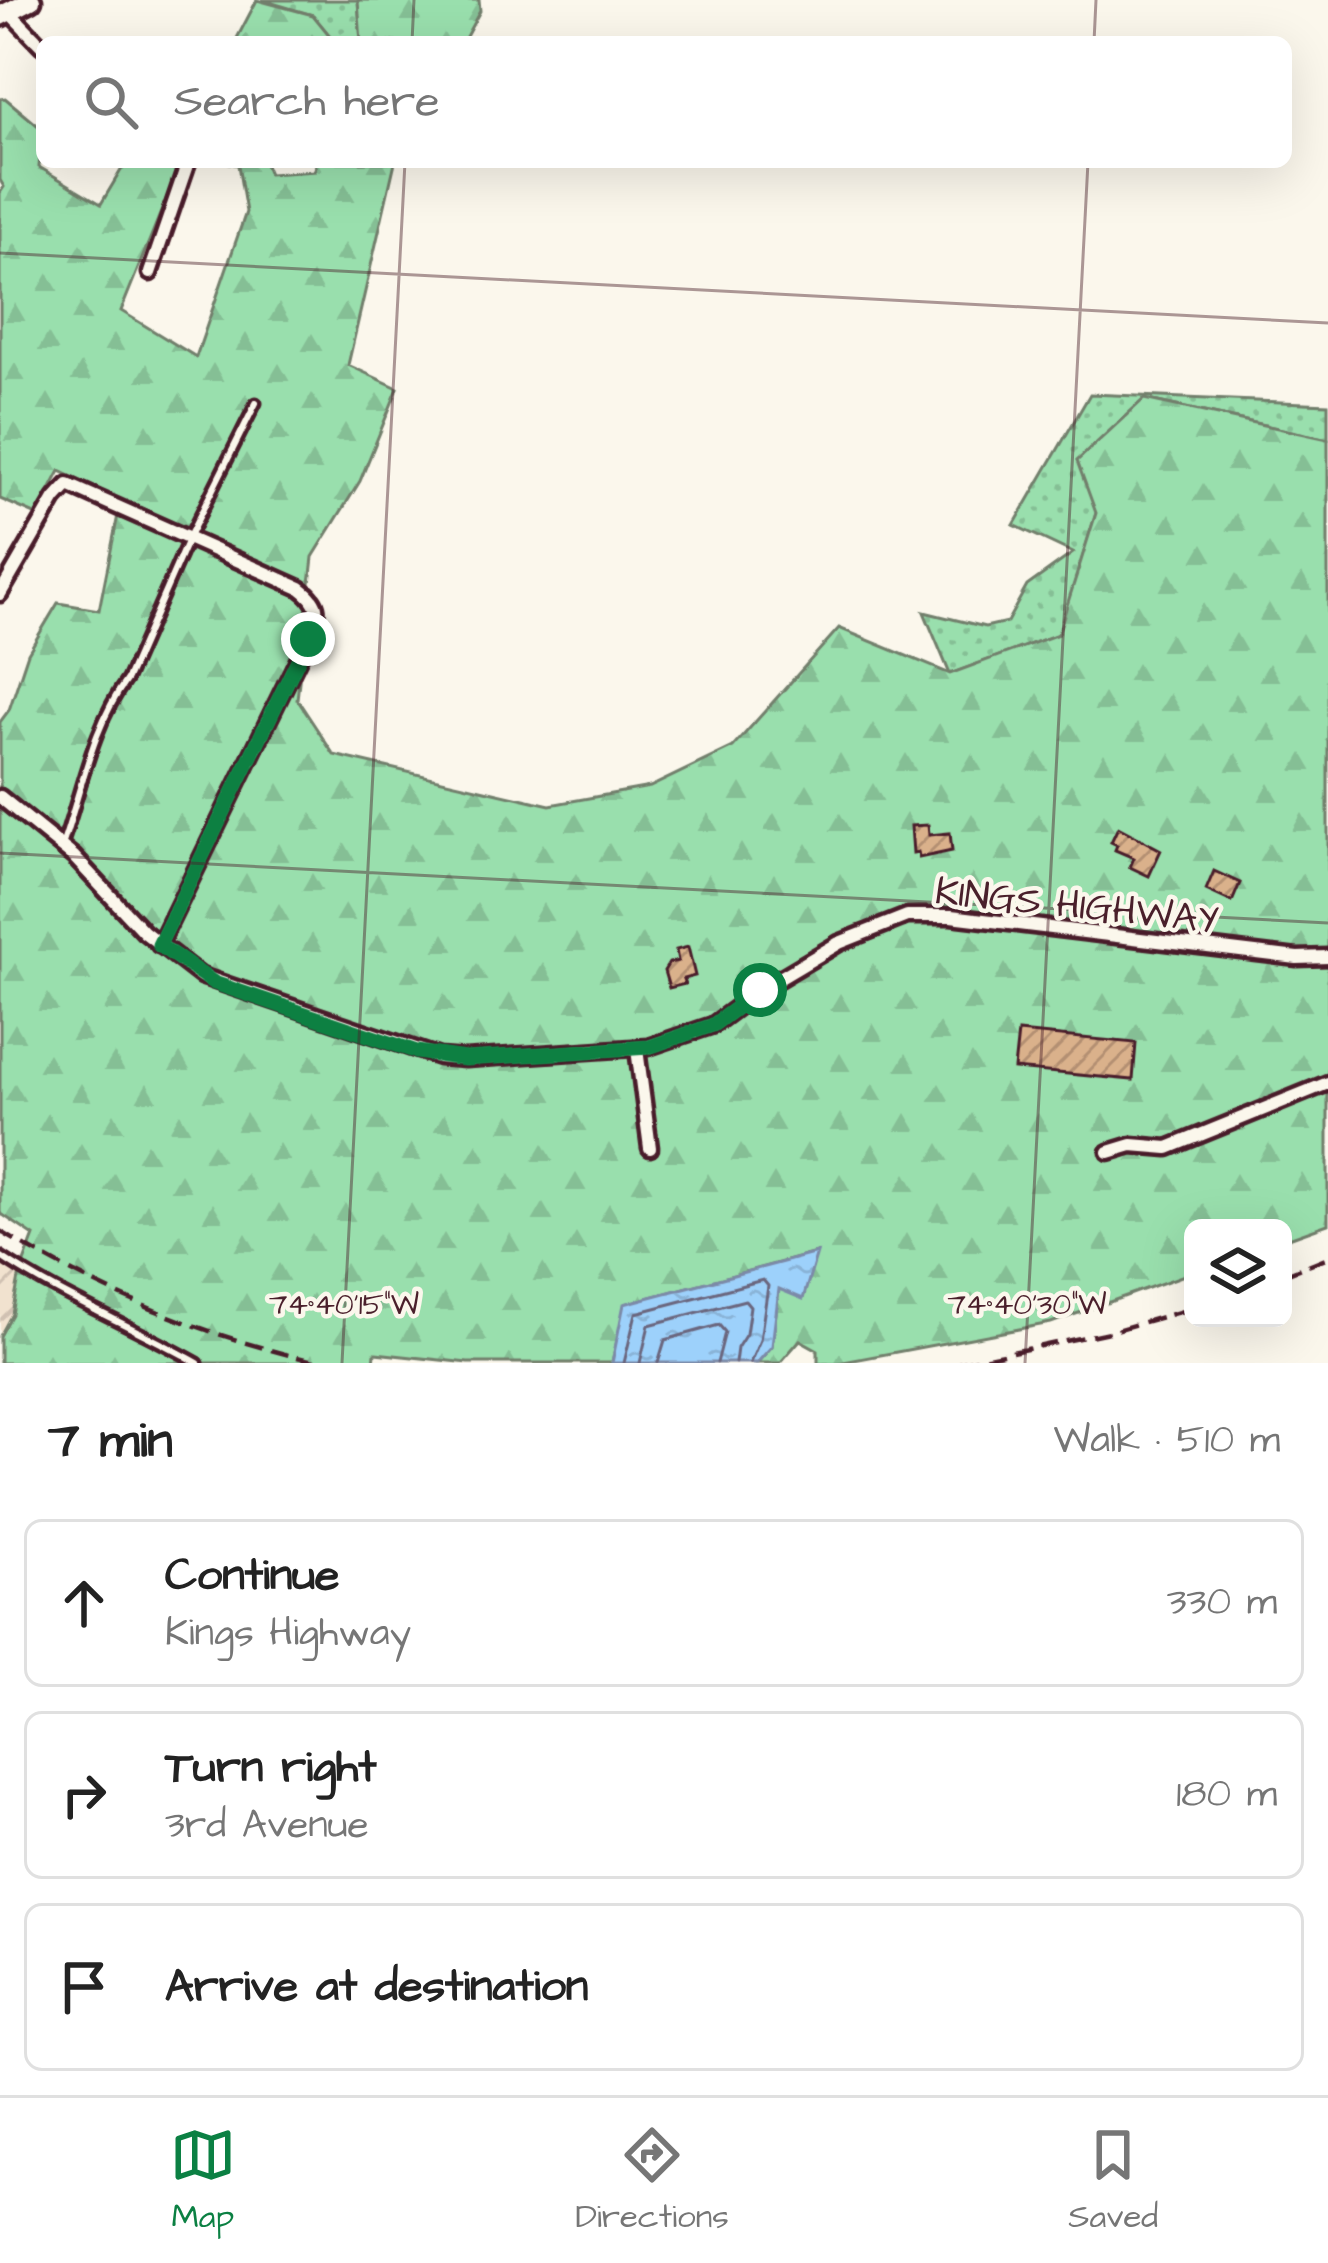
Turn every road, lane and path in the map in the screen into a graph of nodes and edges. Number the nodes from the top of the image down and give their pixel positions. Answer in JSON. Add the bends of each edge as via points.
{"nodes":[{"id":1,"x":32,"y":0,"type":"edge"},
{"id":2,"x":4,"y":14,"type":"edge"},
{"id":3,"x":36,"y":41,"type":"edge"},
{"id":4,"x":186,"y":168,"type":"edge"},
{"id":5,"x":150,"y":273,"type":"dead end"},
{"id":6,"x":256,"y":403,"type":"dead end"},
{"id":7,"x":189,"y":537,"type":"junction"},
{"id":8,"x":0,"y":594,"type":"edge"},
{"id":9,"x":0,"y":797,"type":"edge"},
{"id":10,"x":62,"y":846,"type":"junction"},
{"id":11,"x":159,"y":945,"type":"junction"},
{"id":12,"x":1328,"y":957,"type":"edge"},
{"id":13,"x":637,"y":1049,"type":"junction"},
{"id":14,"x":1328,"y":1083,"type":"edge"},
{"id":15,"x":650,"y":1148,"type":"dead end"},
{"id":16,"x":1109,"y":1152,"type":"dead end"},
{"id":17,"x":0,"y":1256,"type":"edge"},
{"id":18,"x":198,"y":1363,"type":"edge"}],
"edges":[{"from":1,"to":2,"type":"main road"},
{"from":2,"to":3,"type":"street"},
{"from":4,"to":5,"type":"street"},
{"from":6,"to":7,"type":"lane"},
{"from":7,"to":8,"type":"street","via":[[67,486]]},
{"from":7,"to":10,"type":"lane","via":[[114,697]]},
{"from":7,"to":11,"type":"street","via":[[300,588],[319,612]]},
{"from":9,"to":10,"type":"street","name":"KINGS HIGHWAY"},
{"from":10,"to":11,"type":"street","name":"KINGS HIGHWAY"},
{"from":11,"to":13,"type":"street","name":"KINGS HIGHWAY","via":[[214,983],[439,1057]]},
{"from":12,"to":13,"type":"street","name":"KINGS HIGHWAY","via":[[907,916],[839,943],[713,1025]]},
{"from":13,"to":15,"type":"street"},
{"from":14,"to":16,"type":"street","via":[[1168,1148]]},
{"from":17,"to":18,"type":"lane"}]}
